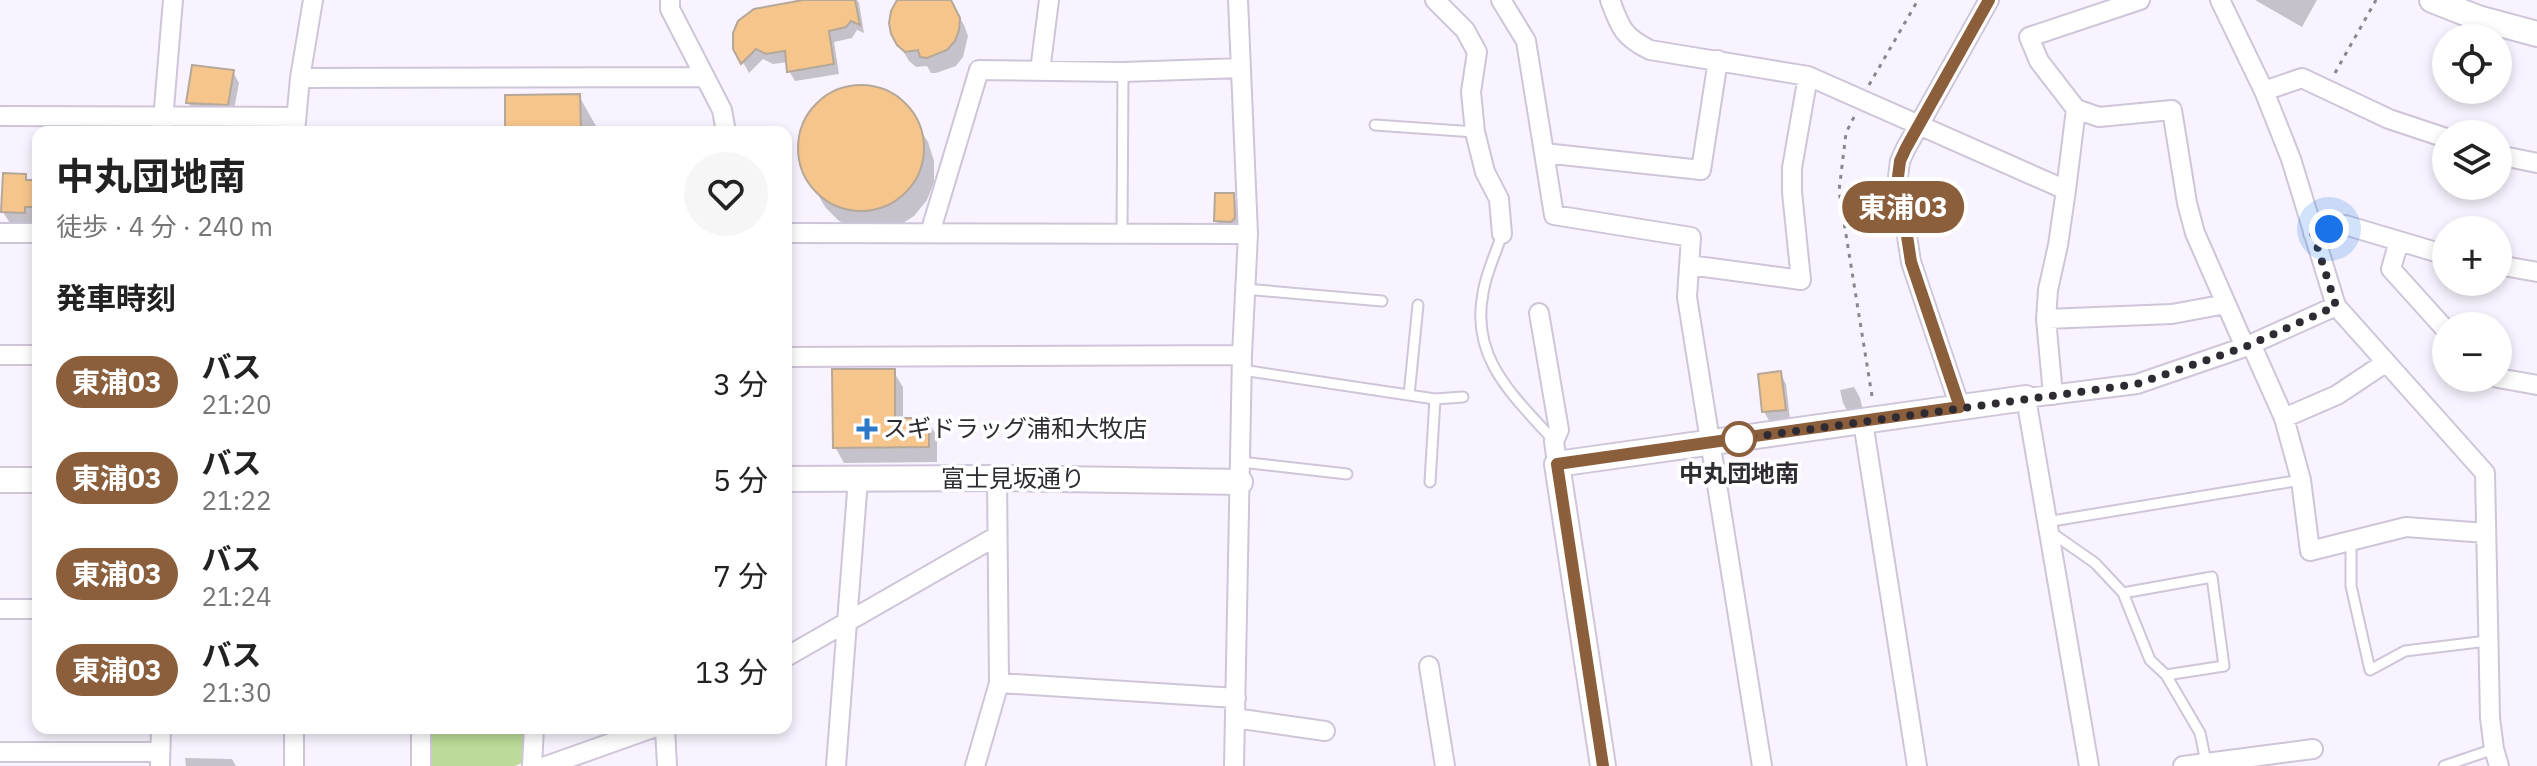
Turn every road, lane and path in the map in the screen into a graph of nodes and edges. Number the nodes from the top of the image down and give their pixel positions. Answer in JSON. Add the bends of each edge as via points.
{"nodes":[{"id":1,"x":173,"y":0,"type":"edge"},
{"id":2,"x":313,"y":0,"type":"edge"},
{"id":3,"x":670,"y":0,"type":"edge"},
{"id":4,"x":1049,"y":0,"type":"edge"},
{"id":5,"x":1238,"y":0,"type":"edge"},
{"id":6,"x":1435,"y":0,"type":"edge"},
{"id":7,"x":1501,"y":0,"type":"edge"},
{"id":8,"x":1610,"y":0,"type":"edge"},
{"id":9,"x":1918,"y":0,"type":"edge"},
{"id":10,"x":1989,"y":0,"type":"edge"},
{"id":11,"x":2140,"y":0,"type":"edge"},
{"id":12,"x":2220,"y":0,"type":"edge"},
{"id":13,"x":2376,"y":0,"type":"edge"},
{"id":14,"x":2432,"y":0,"type":"edge"},
{"id":15,"x":2537,"y":34,"type":"edge"},
{"id":16,"x":1718,"y":60,"type":"junction"},
{"id":17,"x":1241,"y":68,"type":"junction"},
{"id":18,"x":1040,"y":71,"type":"junction"},
{"id":19,"x":1123,"y":72,"type":"junction"},
{"id":20,"x":1808,"y":76,"type":"junction"},
{"id":21,"x":705,"y":77,"type":"junction"},
{"id":22,"x":300,"y":78,"type":"junction"},
{"id":23,"x":2325,"y":90,"type":"junction"},
{"id":24,"x":2264,"y":91,"type":"junction"},
{"id":25,"x":1861,"y":99,"type":"junction"},
{"id":26,"x":2076,"y":109,"type":"junction"},
{"id":27,"x":0,"y":116,"type":"edge"},
{"id":28,"x":162,"y":124,"type":"edge"},
{"id":29,"x":1920,"y":124,"type":"junction"},
{"id":30,"x":295,"y":125,"type":"edge"},
{"id":31,"x":1375,"y":125,"type":"dead end"},
{"id":32,"x":725,"y":126,"type":"edge"},
{"id":33,"x":1475,"y":132,"type":"junction"},
{"id":34,"x":2432,"y":133,"type":"edge"},
{"id":35,"x":1544,"y":153,"type":"junction"},
{"id":36,"x":2512,"y":158,"type":"edge"},
{"id":37,"x":2537,"y":163,"type":"edge"},
{"id":38,"x":2066,"y":190,"type":"junction"},
{"id":39,"x":0,"y":233,"type":"edge"},
{"id":40,"x":32,"y":233,"type":"edge"},
{"id":41,"x":792,"y":233,"type":"edge"},
{"id":42,"x":930,"y":233,"type":"junction"},
{"id":43,"x":2313,"y":233,"type":"junction"},
{"id":44,"x":1122,"y":234,"type":"junction"},
{"id":45,"x":1248,"y":234,"type":"junction"},
{"id":46,"x":1502,"y":234,"type":"joint"},
{"id":47,"x":2399,"y":241,"type":"junction"},
{"id":48,"x":2432,"y":251,"type":"edge"},
{"id":49,"x":1689,"y":265,"type":"junction"},
{"id":50,"x":2512,"y":268,"type":"edge"},
{"id":51,"x":2537,"y":272,"type":"edge"},
{"id":52,"x":1245,"y":289,"type":"junction"},
{"id":53,"x":1382,"y":301,"type":"dead end"},
{"id":54,"x":2226,"y":304,"type":"junction"},
{"id":55,"x":1418,"y":305,"type":"dead end"},
{"id":56,"x":2336,"y":306,"type":"junction"},
{"id":57,"x":1539,"y":313,"type":"dead end"},
{"id":58,"x":2432,"y":314,"type":"edge"},
{"id":59,"x":2046,"y":319,"type":"junction"},
{"id":60,"x":2248,"y":345,"type":"junction"},
{"id":61,"x":0,"y":355,"type":"edge"},
{"id":62,"x":32,"y":355,"type":"edge"},
{"id":63,"x":792,"y":357,"type":"edge"},
{"id":64,"x":1242,"y":362,"type":"junction"},
{"id":65,"x":2385,"y":363,"type":"junction"},
{"id":66,"x":2512,"y":381,"type":"edge"},
{"id":67,"x":2537,"y":385,"type":"edge"},
{"id":68,"x":1409,"y":395,"type":"junction"},
{"id":69,"x":2053,"y":395,"type":"junction"},
{"id":70,"x":1463,"y":397,"type":"dead end"},
{"id":71,"x":2026,"y":398,"type":"junction"},
{"id":72,"x":1435,"y":399,"type":"junction"},
{"id":73,"x":1960,"y":407,"type":"junction"},
{"id":74,"x":2284,"y":418,"type":"junction"},
{"id":75,"x":1870,"y":421,"type":"junction"},
{"id":76,"x":1710,"y":443,"type":"junction"},
{"id":77,"x":1555,"y":453,"type":"junction"},
{"id":78,"x":1240,"y":472,"type":"junction"},
{"id":79,"x":1347,"y":474,"type":"dead end"},
{"id":80,"x":997,"y":478,"type":"junction"},
{"id":81,"x":792,"y":479,"type":"edge"},
{"id":82,"x":858,"y":479,"type":"junction"},
{"id":83,"x":0,"y":480,"type":"edge"},
{"id":84,"x":32,"y":480,"type":"edge"},
{"id":85,"x":2301,"y":480,"type":"junction"},
{"id":86,"x":1430,"y":482,"type":"dead end"},
{"id":87,"x":2047,"y":526,"type":"junction"},
{"id":88,"x":2486,"y":533,"type":"junction"},
{"id":89,"x":997,"y":536,"type":"junction"},
{"id":90,"x":2351,"y":541,"type":"junction"},
{"id":91,"x":2123,"y":593,"type":"junction"},
{"id":92,"x":0,"y":609,"type":"edge"},
{"id":93,"x":32,"y":609,"type":"edge"},
{"id":94,"x":847,"y":623,"type":"junction"},
{"id":95,"x":2487,"y":641,"type":"junction"},
{"id":96,"x":792,"y":654,"type":"edge"},
{"id":97,"x":1429,"y":666,"type":"dead end"},
{"id":98,"x":2166,"y":675,"type":"junction"},
{"id":99,"x":999,"y":683,"type":"junction"},
{"id":100,"x":1236,"y":698,"type":"junction"},
{"id":101,"x":1235,"y":718,"type":"junction"},
{"id":102,"x":1325,"y":731,"type":"dead end"},
{"id":103,"x":161,"y":734,"type":"edge"},
{"id":104,"x":294,"y":734,"type":"edge"},
{"id":105,"x":421,"y":734,"type":"edge"},
{"id":106,"x":534,"y":734,"type":"edge"},
{"id":107,"x":636,"y":734,"type":"edge"},
{"id":108,"x":665,"y":734,"type":"edge"},
{"id":109,"x":2313,"y":749,"type":"dead end"},
{"id":110,"x":0,"y":752,"type":"edge"},
{"id":111,"x":2496,"y":758,"type":"edge"},
{"id":112,"x":160,"y":759,"type":"edge"},
{"id":113,"x":2206,"y":762,"type":"junction"},
{"id":114,"x":294,"y":766,"type":"edge"},
{"id":115,"x":421,"y":766,"type":"edge"},
{"id":116,"x":532,"y":766,"type":"edge"},
{"id":117,"x":546,"y":766,"type":"edge"},
{"id":118,"x":667,"y":766,"type":"edge"},
{"id":119,"x":836,"y":766,"type":"edge"},
{"id":120,"x":975,"y":766,"type":"edge"},
{"id":121,"x":1234,"y":766,"type":"edge"},
{"id":122,"x":1445,"y":766,"type":"edge"},
{"id":123,"x":1603,"y":766,"type":"edge"},
{"id":124,"x":1762,"y":766,"type":"edge"},
{"id":125,"x":1917,"y":766,"type":"edge"},
{"id":126,"x":2089,"y":766,"type":"edge"},
{"id":127,"x":2183,"y":766,"type":"edge"},
{"id":128,"x":2444,"y":766,"type":"edge"}],
"edges":[{"from":1,"to":28,"type":"street"},
{"from":2,"to":22,"type":"street"},
{"from":3,"to":21,"type":"street"},
{"from":4,"to":18,"type":"street"},
{"from":5,"to":17,"type":"street"},
{"from":6,"to":33,"type":"street","via":[[1465,30],[1477,52],[1471,92]]},
{"from":7,"to":35,"type":"street","via":[[1526,41]]},
{"from":8,"to":16,"type":"street","via":[[1620,28],[1633,41],[1650,50]]},
{"from":9,"to":25,"type":"path"},
{"from":10,"to":29,"type":"street"},
{"from":11,"to":26,"type":"street","via":[[2029,37],[2039,61]]},
{"from":12,"to":24,"type":"street"},
{"from":13,"to":23,"type":"path"},
{"from":14,"to":15,"type":"street"},
{"from":16,"to":20,"type":"street"},
{"from":16,"to":35,"type":"street","via":[[1701,170]]},
{"from":17,"to":19,"type":"street"},
{"from":17,"to":45,"type":"street"},
{"from":18,"to":19,"type":"street"},
{"from":18,"to":42,"type":"street","via":[[979,70]]},
{"from":19,"to":44,"type":"lane"},
{"from":20,"to":25,"type":"street"},
{"from":20,"to":49,"type":"street","via":[[1792,168],[1801,280]]},
{"from":21,"to":22,"type":"street"},
{"from":21,"to":32,"type":"street"},
{"from":22,"to":30,"type":"street"},
{"from":23,"to":24,"type":"street","via":[[2302,78]]},
{"from":23,"to":34,"type":"street"},
{"from":24,"to":43,"type":"street"},
{"from":25,"to":29,"type":"street"},
{"from":25,"to":75,"type":"path","via":[[1846,133],[1839,191]]},
{"from":26,"to":38,"type":"street"},
{"from":26,"to":54,"type":"street","via":[[2099,117],[2172,110],[2195,233]]},
{"from":27,"to":28,"type":"street"},
{"from":28,"to":30,"type":"street"},
{"from":29,"to":38,"type":"street"},
{"from":29,"to":73,"type":"street","via":[[1900,161],[1898,177],[1911,262]]},
{"from":31,"to":33,"type":"lane"},
{"from":33,"to":46,"type":"street","via":[[1485,172],[1499,199]]},
{"from":35,"to":49,"type":"street","via":[[1554,215],[1691,237]]},
{"from":36,"to":37,"type":"street"},
{"from":38,"to":59,"type":"street"},
{"from":39,"to":40,"type":"street"},
{"from":41,"to":42,"type":"street"},
{"from":42,"to":44,"type":"street"},
{"from":43,"to":47,"type":"street","via":[[2345,225]]},
{"from":43,"to":56,"type":"street"},
{"from":44,"to":45,"type":"street"},
{"from":45,"to":52,"type":"street"},
{"from":46,"to":77,"type":"lane","via":[[1483,293],[1484,345],[1510,393]]},
{"from":47,"to":48,"type":"street"},
{"from":47,"to":58,"type":"street","via":[[2391,269]]},
{"from":49,"to":76,"type":"street","via":[[1687,297]]},
{"from":50,"to":51,"type":"street"},
{"from":52,"to":53,"type":"lane"},
{"from":52,"to":64,"type":"street"},
{"from":54,"to":59,"type":"street","via":[[2172,314]]},
{"from":54,"to":60,"type":"street"},
{"from":55,"to":68,"type":"lane"},
{"from":56,"to":60,"type":"street"},
{"from":56,"to":65,"type":"street"},
{"from":57,"to":77,"type":"street","via":[[1559,430]]},
{"from":59,"to":69,"type":"street"},
{"from":60,"to":69,"type":"street","via":[[2137,384]]},
{"from":60,"to":74,"type":"street"},
{"from":61,"to":62,"type":"street"},
{"from":63,"to":64,"type":"street"},
{"from":64,"to":68,"type":"lane"},
{"from":64,"to":78,"type":"street"},
{"from":65,"to":74,"type":"street","via":[[2337,395]]},
{"from":65,"to":88,"type":"street","via":[[2485,473]]},
{"from":66,"to":67,"type":"street"},
{"from":68,"to":72,"type":"lane"},
{"from":69,"to":71,"type":"street"},
{"from":70,"to":72,"type":"lane"},
{"from":71,"to":73,"type":"street"},
{"from":71,"to":87,"type":"street"},
{"from":72,"to":86,"type":"lane"},
{"from":73,"to":75,"type":"street"},
{"from":74,"to":85,"type":"street"},
{"from":75,"to":76,"type":"street"},
{"from":75,"to":125,"type":"street"},
{"from":76,"to":77,"type":"street"},
{"from":76,"to":124,"type":"street"},
{"from":77,"to":123,"type":"street"},
{"from":78,"to":79,"type":"lane"},
{"from":78,"to":80,"type":"street","name":"富士見坂通り"},
{"from":78,"to":100,"type":"street"},
{"from":80,"to":82,"type":"street","name":"富士見坂通り"},
{"from":80,"to":89,"type":"street"},
{"from":81,"to":82,"type":"street","name":"富士見坂通り"},
{"from":82,"to":94,"type":"street"},
{"from":83,"to":84,"type":"street"},
{"from":85,"to":87,"type":"lane"},
{"from":85,"to":90,"type":"street","via":[[2310,551]]},
{"from":87,"to":91,"type":"lane"},
{"from":87,"to":126,"type":"street"},
{"from":88,"to":90,"type":"street","via":[[2406,527]]},
{"from":88,"to":95,"type":"street"},
{"from":89,"to":94,"type":"street"},
{"from":89,"to":99,"type":"street"},
{"from":90,"to":95,"type":"lane","via":[[2351,586],[2370,670],[2405,651]]},
{"from":91,"to":98,"type":"lane","via":[[2150,660]]},
{"from":91,"to":98,"type":"lane","via":[[2212,577],[2224,666]]},
{"from":92,"to":93,"type":"street"},
{"from":94,"to":96,"type":"street"},
{"from":94,"to":119,"type":"street"},
{"from":95,"to":111,"type":"street"},
{"from":97,"to":122,"type":"street"},
{"from":98,"to":113,"type":"lane","via":[[2200,733]]},
{"from":99,"to":100,"type":"street"},
{"from":99,"to":120,"type":"street"},
{"from":100,"to":101,"type":"street"},
{"from":101,"to":102,"type":"street"},
{"from":101,"to":121,"type":"street"},
{"from":103,"to":112,"type":"street"},
{"from":104,"to":114,"type":"street"},
{"from":105,"to":115,"type":"street"},
{"from":106,"to":116,"type":"street"},
{"from":107,"to":117,"type":"street"},
{"from":108,"to":118,"type":"street"},
{"from":109,"to":113,"type":"street"},
{"from":110,"to":112,"type":"street"},
{"from":111,"to":128,"type":"lane"},
{"from":113,"to":127,"type":"street"}]}
